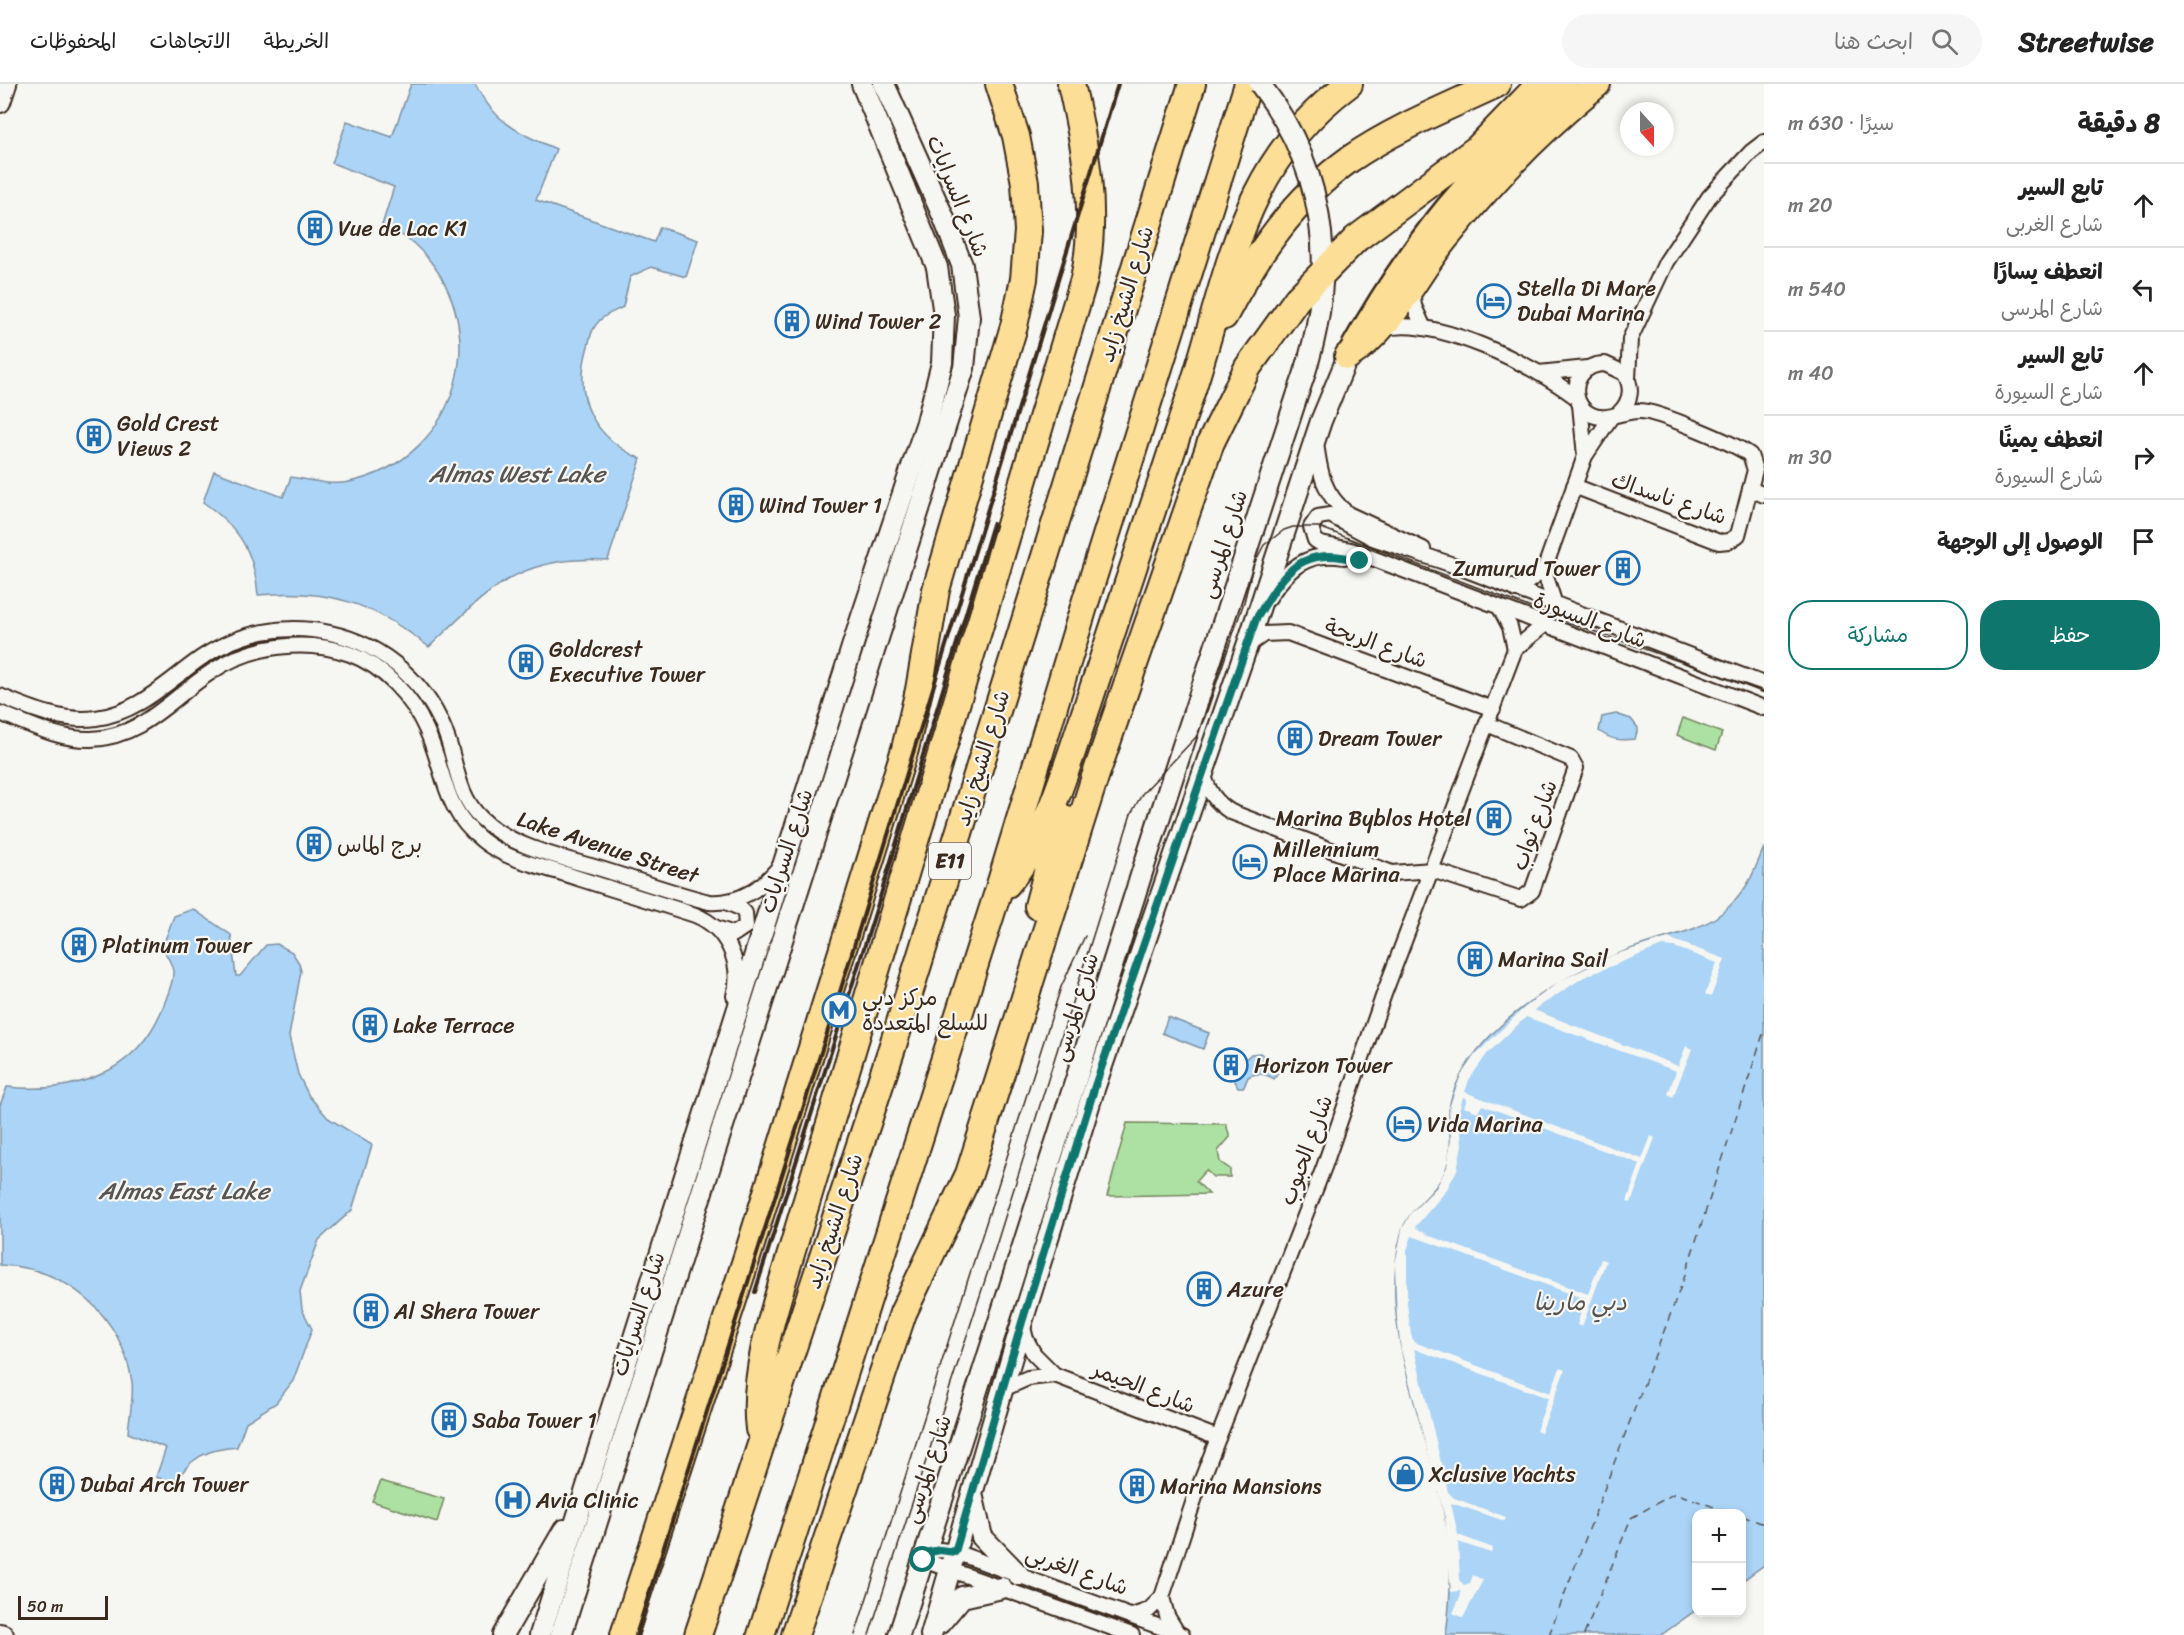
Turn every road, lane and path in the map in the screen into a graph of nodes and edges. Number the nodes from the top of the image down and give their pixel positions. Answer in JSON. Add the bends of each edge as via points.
{"nodes":[{"id":1,"x":6,"y":84,"type":"edge"},
{"id":2,"x":862,"y":84,"type":"edge"},
{"id":3,"x":884,"y":84,"type":"edge"},
{"id":4,"x":999,"y":84,"type":"edge"},
{"id":5,"x":1054,"y":84,"type":"edge"},
{"id":6,"x":1071,"y":84,"type":"edge"},
{"id":7,"x":1192,"y":84,"type":"edge"},
{"id":8,"x":1248,"y":84,"type":"edge"},
{"id":9,"x":1260,"y":84,"type":"edge"},
{"id":10,"x":1349,"y":84,"type":"edge"},
{"id":11,"x":1497,"y":84,"type":"edge"},
{"id":12,"x":1540,"y":84,"type":"edge"},
{"id":13,"x":1566,"y":84,"type":"edge"},
{"id":14,"x":1597,"y":84,"type":"edge"},
{"id":15,"x":0,"y":102,"type":"edge"},
{"id":16,"x":1764,"y":138,"type":"edge"},
{"id":17,"x":1764,"y":142,"type":"edge"},
{"id":18,"x":1082,"y":145,"type":"junction"},
{"id":19,"x":1751,"y":152,"type":"junction"},
{"id":20,"x":1412,"y":284,"type":"junction"},
{"id":21,"x":1423,"y":326,"type":"junction"},
{"id":22,"x":1380,"y":330,"type":"junction"},
{"id":23,"x":1630,"y":339,"type":"junction"},
{"id":24,"x":1348,"y":356,"type":"junction"},
{"id":25,"x":1605,"y":363,"type":"junction"},
{"id":26,"x":1587,"y":369,"type":"junction"},
{"id":27,"x":1539,"y":373,"type":"junction"},
{"id":28,"x":1196,"y":379,"type":"junction"},
{"id":29,"x":1629,"y":385,"type":"junction"},
{"id":30,"x":1578,"y":401,"type":"junction"},
{"id":31,"x":1651,"y":412,"type":"junction"},
{"id":32,"x":1614,"y":415,"type":"junction"},
{"id":33,"x":1316,"y":437,"type":"junction"},
{"id":34,"x":1585,"y":456,"type":"junction"},
{"id":35,"x":912,"y":464,"type":"junction"},
{"id":36,"x":933,"y":470,"type":"junction"},
{"id":37,"x":1574,"y":486,"type":"junction"},
{"id":38,"x":1750,"y":489,"type":"junction"},
{"id":39,"x":1764,"y":495,"type":"edge"},
{"id":40,"x":1456,"y":567,"type":"junction"},
{"id":41,"x":1544,"y":570,"type":"junction"},
{"id":42,"x":1401,"y":571,"type":"junction"},
{"id":43,"x":1516,"y":590,"type":"junction"},
{"id":44,"x":1555,"y":604,"type":"junction"},
{"id":45,"x":1500,"y":608,"type":"junction"},
{"id":46,"x":1256,"y":619,"type":"junction"},
{"id":47,"x":1544,"y":626,"type":"junction"},
{"id":48,"x":1247,"y":646,"type":"junction"},
{"id":49,"x":1515,"y":649,"type":"junction"},
{"id":50,"x":1104,"y":657,"type":"junction"},
{"id":51,"x":1764,"y":684,"type":"edge"},
{"id":52,"x":0,"y":696,"type":"edge"},
{"id":53,"x":1764,"y":708,"type":"edge"},
{"id":54,"x":1492,"y":709,"type":"junction"},
{"id":55,"x":0,"y":713,"type":"edge"},
{"id":56,"x":1487,"y":724,"type":"junction"},
{"id":57,"x":1203,"y":772,"type":"junction"},
{"id":58,"x":787,"y":857,"type":"junction"},
{"id":59,"x":1432,"y":870,"type":"junction"},
{"id":60,"x":997,"y":895,"type":"junction"},
{"id":61,"x":726,"y":902,"type":"junction"},
{"id":62,"x":716,"y":928,"type":"junction"},
{"id":63,"x":1024,"y":998,"type":"junction"},
{"id":64,"x":732,"y":1031,"type":"junction"},
{"id":65,"x":709,"y":1101,"type":"junction"},
{"id":66,"x":730,"y":1106,"type":"junction"},
{"id":67,"x":1022,"y":1322,"type":"junction"},
{"id":68,"x":1054,"y":1375,"type":"junction"},
{"id":69,"x":1003,"y":1389,"type":"junction"},
{"id":70,"x":1218,"y":1438,"type":"junction"},
{"id":71,"x":761,"y":1442,"type":"junction"},
{"id":72,"x":973,"y":1493,"type":"junction"},
{"id":73,"x":583,"y":1497,"type":"junction"},
{"id":74,"x":924,"y":1557,"type":"junction"},
{"id":75,"x":953,"y":1561,"type":"junction"},
{"id":76,"x":1019,"y":1575,"type":"junction"},
{"id":77,"x":1002,"y":1588,"type":"junction"},
{"id":78,"x":1162,"y":1597,"type":"junction"},
{"id":79,"x":1132,"y":1616,"type":"junction"},
{"id":80,"x":1128,"y":1634,"type":"edge"},
{"id":81,"x":1180,"y":1634,"type":"edge"},
{"id":82,"x":503,"y":1635,"type":"edge"},
{"id":83,"x":540,"y":1635,"type":"edge"},
{"id":84,"x":561,"y":1635,"type":"edge"},
{"id":85,"x":624,"y":1635,"type":"edge"},
{"id":86,"x":698,"y":1635,"type":"edge"},
{"id":87,"x":760,"y":1635,"type":"edge"},
{"id":88,"x":795,"y":1635,"type":"edge"},
{"id":89,"x":899,"y":1635,"type":"edge"},
{"id":90,"x":932,"y":1635,"type":"edge"}],
"edges":[{"from":1,"to":15,"type":"main road"},
{"from":2,"to":35,"type":"main road","name":"شارع السرايات","via":[[930,244],[942,291],[942,363]]},
{"from":3,"to":36,"type":"main road","name":"شارع السرايات","via":[[953,240],[967,290],[969,325],[964,368]]},
{"from":4,"to":85,"type":"highway","via":[[1016,136],[1027,207],[1027,255],[1017,314],[936,590],[917,700],[904,749],[747,1257]]},
{"from":5,"to":18,"type":"highway"},
{"from":6,"to":18,"type":"highway"},
{"from":7,"to":71,"type":"highway","name":"شارع الشيخ زايد","number":"E11","via":[[893,1045]]},
{"from":8,"to":60,"type":"highway","number":"E11"},
{"from":9,"to":74,"type":"main road","name":"شارع المرسى","bridge":true,"via":[[1301,153],[1314,191],[1322,233],[1323,280],[1317,326]]},
{"from":10,"to":28,"type":"highway","via":[[1291,139],[1254,195],[1237,237]]},
{"from":11,"to":28,"type":"highway","via":[[1368,147],[1315,188],[1284,220],[1250,270],[1220,323]]},
{"from":12,"to":63,"type":"highway","bridge":true,"via":[[1478,148],[1342,252],[1279,321],[1248,367],[1222,416],[1169,559]]},
{"from":13,"to":24,"type":"main road","via":[[1439,217],[1383,297]]},
{"from":14,"to":20,"type":"highway","via":[[1539,133],[1494,180]]},
{"from":16,"to":19,"type":"street"},
{"from":17,"to":19,"type":"street"},
{"from":18,"to":71,"type":"highway","via":[[1092,212],[1084,279],[798,1230],[763,1360],[758,1401]]},
{"from":19,"to":23,"type":"street","via":[[1709,197],[1686,229]]},
{"from":20,"to":21,"type":"street","via":[[1414,306]]},
{"from":20,"to":22,"type":"highway"},
{"from":21,"to":22,"type":"street","via":[[1401,325]]},
{"from":21,"to":27,"type":"street","via":[[1484,347]]},
{"from":22,"to":24,"type":"highway"},
{"from":23,"to":25,"type":"street"},
{"from":23,"to":29,"type":"street"},
{"from":24,"to":33,"type":"main road","name":"شارع المرسى"},
{"from":25,"to":26,"type":"street"},
{"from":25,"to":29,"type":"street","via":[[1619,368]]},
{"from":26,"to":27,"type":"street"},
{"from":26,"to":30,"type":"street","via":[[1578,381]]},
{"from":27,"to":30,"type":"street"},
{"from":28,"to":50,"type":"highway"},
{"from":29,"to":31,"type":"street","name":"شارع ناسداك"},
{"from":29,"to":32,"type":"street","via":[[1629,400]]},
{"from":30,"to":32,"type":"street","via":[[1593,416]]},
{"from":30,"to":34,"type":"street"},
{"from":31,"to":32,"type":"street","name":"شارع ناسداك"},
{"from":31,"to":38,"type":"street","name":"شارع ناسداك","via":[[1750,455],[1755,464]]},
{"from":32,"to":34,"type":"street"},
{"from":33,"to":40,"type":"street","name":"شارع السيورة","via":[[1323,484],[1338,506]]},
{"from":33,"to":46,"type":"main road","name":"شارع المرسى"},
{"from":34,"to":37,"type":"street"},
{"from":35,"to":36,"type":"main road"},
{"from":35,"to":58,"type":"main road","name":"شارع السرايات"},
{"from":36,"to":66,"type":"main road","name":"شارع السرايات"},
{"from":37,"to":38,"type":"street","name":"شارع ناسداك","via":[[1724,542],[1738,535]]},
{"from":37,"to":41,"type":"street"},
{"from":38,"to":39,"type":"street"},
{"from":40,"to":42,"type":"street","name":"شارع السيورة","via":[[1362,534],[1330,515],[1314,521],[1311,534],[1321,544],[1351,550]]},
{"from":40,"to":43,"type":"street","name":"شارع السيورة"},
{"from":41,"to":43,"type":"street"},
{"from":41,"to":44,"type":"street"},
{"from":42,"to":45,"type":"street","name":"شارع السيورة"},
{"from":42,"to":46,"type":"street","name":"شارع السيورة","via":[[1334,555],[1310,557],[1286,573]]},
{"from":43,"to":44,"type":"street","name":"شارع السيورة"},
{"from":44,"to":51,"type":"street","name":"شارع السيورة"},
{"from":45,"to":47,"type":"street","name":"شارع السيورة"},
{"from":45,"to":49,"type":"street"},
{"from":46,"to":48,"type":"main road","name":"شارع المرسى"},
{"from":47,"to":49,"type":"street"},
{"from":47,"to":53,"type":"street","name":"شارع السيورة"},
{"from":48,"to":54,"type":"street","name":"شارع الريحة","via":[[1264,634],[1288,633]]},
{"from":48,"to":57,"type":"main road","name":"شارع المرسى"},
{"from":49,"to":54,"type":"street","name":"شارع الحبوب"},
{"from":50,"to":60,"type":"highway","via":[[1042,830],[1022,866]]},
{"from":50,"to":63,"type":"highway","via":[[1086,741],[1042,890],[1025,966]]},
{"from":52,"to":61,"type":"street","name":"Lake Avenue Street","via":[[64,717],[97,718],[127,709],[166,686],[202,657],[251,634],[278,629],[332,633],[376,650],[422,689],[442,723],[463,793],[493,828],[550,853],[701,900]]},
{"from":54,"to":56,"type":"street","name":"شارع الحبوب"},
{"from":55,"to":62,"type":"street","name":"Lake Avenue Street","via":[[58,735],[106,737],[138,728],[212,671],[257,651],[306,646],[351,654],[384,674],[408,699],[427,729],[450,801],[482,841],[513,858],[695,915]]},
{"from":56,"to":59,"type":"street","name":"شارع الحبوب"},
{"from":56,"to":59,"type":"street","name":"شارع ثواب","via":[[1571,759],[1576,768],[1532,891],[1516,899]]},
{"from":57,"to":59,"type":"street","via":[[1211,795],[1232,813],[1392,873]]},
{"from":57,"to":67,"type":"main road","name":"شارع المرسى","via":[[1095,1086]]},
{"from":58,"to":61,"type":"street","name":"Lake Avenue Street","via":[[763,884]]},
{"from":58,"to":64,"type":"main road","name":"شارع السرايات"},
{"from":59,"to":70,"type":"street","name":"شارع الحبوب","via":[[1324,1167]]},
{"from":60,"to":87,"type":"highway","number":"E11"},
{"from":61,"to":62,"type":"street","name":"Lake Avenue Street","via":[[745,913],[746,926],[734,934]]},
{"from":62,"to":64,"type":"street","name":"Lake Avenue Street","via":[[729,946],[736,967]]},
{"from":63,"to":88,"type":"highway","via":[[969,1174],[903,1313]]},
{"from":64,"to":65,"type":"main road","name":"شارع السرايات"},
{"from":65,"to":66,"type":"main road"},
{"from":65,"to":73,"type":"main road","name":"شارع السرايات"},
{"from":66,"to":84,"type":"main road","name":"شارع السرايات"},
{"from":67,"to":68,"type":"street","name":"شارع الحيمر","via":[[1034,1354]]},
{"from":67,"to":69,"type":"main road","name":"شارع المرسى"},
{"from":68,"to":69,"type":"street","name":"شارع الحيمر","via":[[1028,1378]]},
{"from":68,"to":70,"type":"street","name":"شارع الحيمر"},
{"from":69,"to":72,"type":"main road","name":"شارع المرسى"},
{"from":70,"to":78,"type":"street","name":"شارع الحبوب"},
{"from":71,"to":86,"type":"highway","name":"شارع الشيخ زايد","number":"E11"},
{"from":72,"to":75,"type":"main road","name":"شارع المرسى"},
{"from":72,"to":76,"type":"main road","via":[[982,1537]]},
{"from":73,"to":82,"type":"main road","name":"شارع السرايات"},
{"from":73,"to":83,"type":"main road","name":"شارع السرايات"},
{"from":74,"to":75,"type":"street","name":"شارع الغربى"},
{"from":74,"to":89,"type":"main road","name":"شارع المرسى"},
{"from":75,"to":76,"type":"street","name":"شارع الغربى"},
{"from":75,"to":77,"type":"street","name":"شارع الغربى"},
{"from":75,"to":90,"type":"main road","name":"شارع المرسى"},
{"from":76,"to":79,"type":"street","name":"شارع الغربى"},
{"from":77,"to":80,"type":"street","name":"شارع الغربى"},
{"from":77,"to":90,"type":"main road","via":[[962,1597],[947,1611]]},
{"from":78,"to":79,"type":"street","via":[[1149,1610]]},
{"from":78,"to":81,"type":"street","via":[[1167,1616]]},
{"from":79,"to":81,"type":"street","name":"شارع الغربى"}]}
